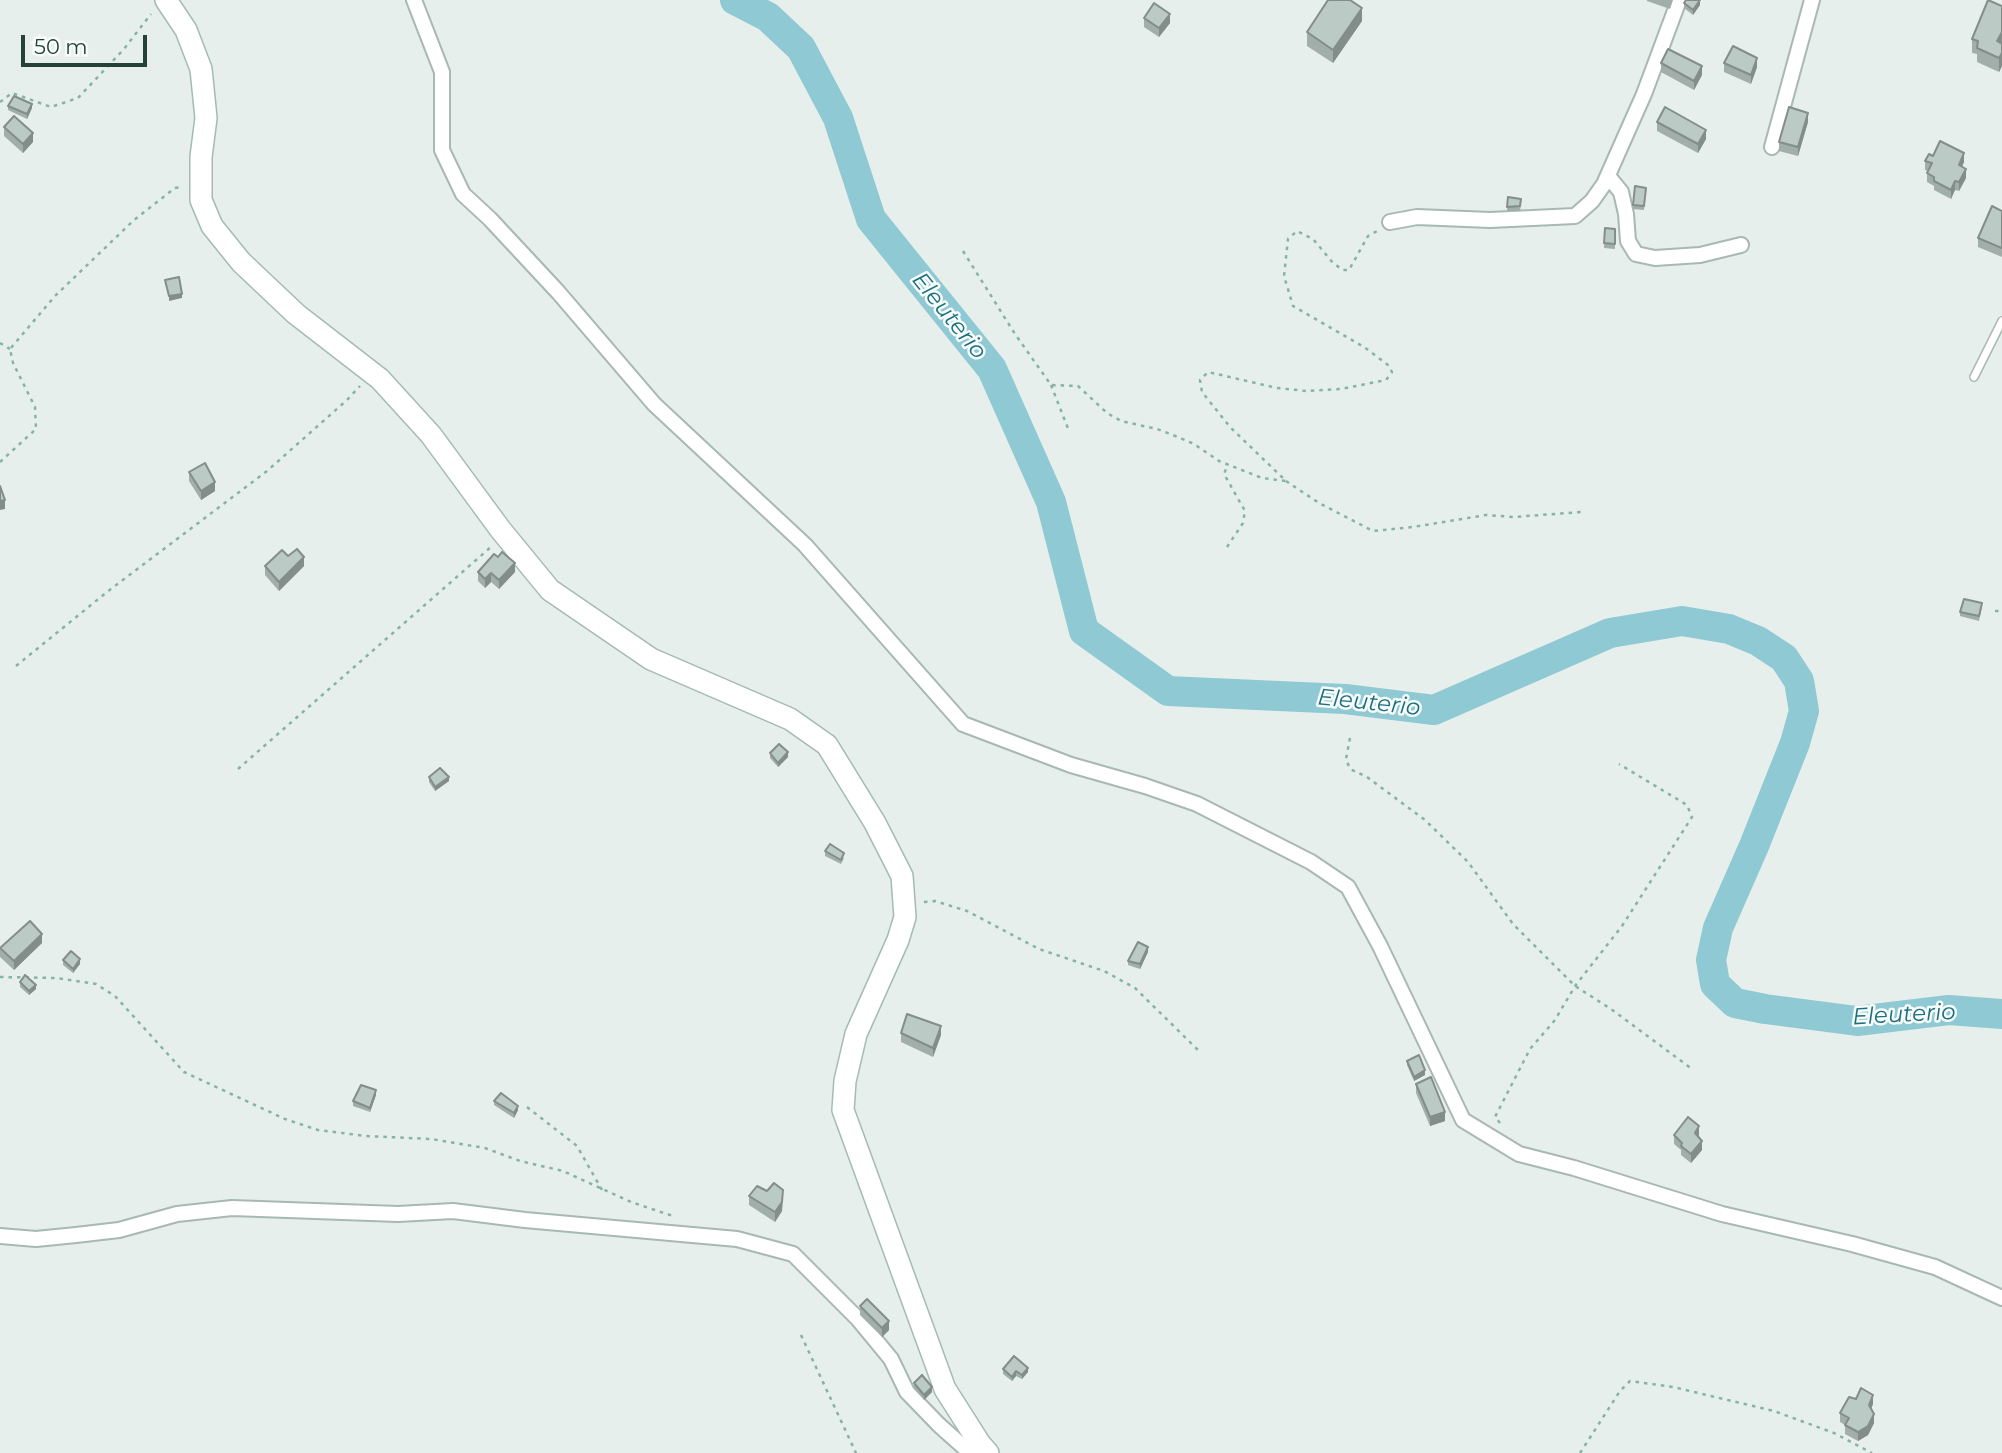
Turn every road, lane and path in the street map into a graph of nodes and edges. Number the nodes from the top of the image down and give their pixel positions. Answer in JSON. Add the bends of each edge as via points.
{"nodes":[{"id":1,"x":414,"y":0,"type":"edge"},
{"id":2,"x":1679,"y":0,"type":"edge"},
{"id":3,"x":1812,"y":0,"type":"edge"},
{"id":4,"x":160,"y":5,"type":"edge"},
{"id":5,"x":0,"y":102,"type":"edge"},
{"id":6,"x":1773,"y":147,"type":"dead end"},
{"id":7,"x":1608,"y":176,"type":"junction"},
{"id":8,"x":201,"y":181,"type":"junction"},
{"id":9,"x":1390,"y":222,"type":"joint"},
{"id":10,"x":1741,"y":245,"type":"dead end"},
{"id":11,"x":963,"y":251,"type":"dead end"},
{"id":12,"x":2002,"y":321,"type":"edge"},
{"id":13,"x":0,"y":343,"type":"edge"},
{"id":14,"x":10,"y":349,"type":"junction"},
{"id":15,"x":372,"y":373,"type":"junction"},
{"id":16,"x":1975,"y":377,"type":"dead end"},
{"id":17,"x":1051,"y":385,"type":"junction"},
{"id":18,"x":1069,"y":431,"type":"dead end"},
{"id":19,"x":0,"y":461,"type":"edge"},
{"id":20,"x":1227,"y":464,"type":"junction"},
{"id":21,"x":1286,"y":481,"type":"junction"},
{"id":22,"x":1581,"y":512,"type":"dead end"},
{"id":23,"x":505,"y":534,"type":"junction"},
{"id":24,"x":1227,"y":547,"type":"dead end"},
{"id":25,"x":1995,"y":611,"type":"dead end"},
{"id":26,"x":2002,"y":611,"type":"edge"},
{"id":27,"x":16,"y":666,"type":"dead end"},
{"id":28,"x":1350,"y":738,"type":"dead end"},
{"id":29,"x":1619,"y":764,"type":"dead end"},
{"id":30,"x":237,"y":769,"type":"dead end"},
{"id":31,"x":904,"y":905,"type":"junction"},
{"id":32,"x":0,"y":977,"type":"edge"},
{"id":33,"x":1575,"y":986,"type":"junction"},
{"id":34,"x":1198,"y":1050,"type":"dead end"},
{"id":35,"x":1692,"y":1069,"type":"dead end"},
{"id":36,"x":527,"y":1107,"type":"dead end"},
{"id":37,"x":1507,"y":1147,"type":"junction"},
{"id":38,"x":602,"y":1190,"type":"junction"},
{"id":39,"x":682,"y":1219,"type":"dead end"},
{"id":40,"x":0,"y":1236,"type":"edge"},
{"id":41,"x":2002,"y":1298,"type":"edge"},
{"id":42,"x":801,"y":1335,"type":"dead end"},
{"id":43,"x":987,"y":1452,"type":"edge"},
{"id":44,"x":856,"y":1453,"type":"edge"},
{"id":45,"x":1580,"y":1453,"type":"edge"},
{"id":46,"x":1872,"y":1453,"type":"edge"}],
"edges":[{"from":1,"to":37,"type":"street","via":[[442,72],[442,150],[463,194],[558,292],[654,404],[805,545],[963,724],[1071,765],[1197,804],[1311,862],[1348,887],[1463,1120]]},
{"from":2,"to":7,"type":"street"},
{"from":3,"to":6,"type":"street"},
{"from":4,"to":5,"type":"path","via":[[78,99],[51,107],[12,93]]},
{"from":4,"to":8,"type":"street","via":[[186,30],[201,69],[206,118]]},
{"from":7,"to":9,"type":"street","via":[[1592,201],[1575,216],[1417,217]]},
{"from":7,"to":10,"type":"street","via":[[1620,192],[1628,241],[1636,254],[1655,258]]},
{"from":8,"to":14,"type":"path","via":[[175,188],[134,220],[55,296]]},
{"from":8,"to":15,"type":"street","via":[[201,200],[212,226],[241,262],[296,314]]},
{"from":9,"to":21,"type":"path","via":[[1368,236],[1349,270],[1333,263],[1313,239],[1297,231],[1288,239],[1284,276],[1293,306],[1388,365],[1392,372],[1386,380],[1306,391],[1208,372],[1200,380],[1202,392],[1230,427]]},
{"from":11,"to":17,"type":"path"},
{"from":12,"to":16,"type":"lane"},
{"from":13,"to":14,"type":"path"},
{"from":14,"to":19,"type":"path","via":[[35,407],[36,429]]},
{"from":15,"to":23,"type":"street","via":[[431,435]]},
{"from":15,"to":27,"type":"path","via":[[267,471]]},
{"from":17,"to":18,"type":"path"},
{"from":17,"to":20,"type":"path","via":[[1078,386],[1121,421],[1178,437]]},
{"from":20,"to":21,"type":"path","via":[[1262,478]]},
{"from":20,"to":24,"type":"path","via":[[1224,474],[1245,511],[1243,523]]},
{"from":21,"to":22,"type":"path","via":[[1373,531],[1486,515]]},
{"from":23,"to":30,"type":"path"},
{"from":23,"to":31,"type":"street","via":[[550,590],[651,659],[790,719],[827,745],[902,876]]},
{"from":25,"to":26,"type":"path"},
{"from":28,"to":33,"type":"path","via":[[1346,759],[1350,769],[1425,820],[1468,862],[1513,924]]},
{"from":29,"to":33,"type":"path","via":[[1687,805],[1692,817],[1622,926]]},
{"from":31,"to":34,"type":"path","via":[[935,901],[1039,948],[1104,971],[1135,988]]},
{"from":31,"to":43,"type":"street","via":[[898,940],[856,1034],[843,1110],[945,1389]]},
{"from":32,"to":38,"type":"path","via":[[57,978],[96,985],[115,996],[184,1072],[285,1119],[318,1130],[485,1148],[563,1171]]},
{"from":33,"to":35,"type":"path"},
{"from":33,"to":37,"type":"path","via":[[1530,1049],[1495,1117],[1510,1133]]},
{"from":36,"to":38,"type":"path","via":[[577,1146]]},
{"from":37,"to":41,"type":"street","via":[[1722,1214],[1935,1267]]},
{"from":38,"to":39,"type":"path"},
{"from":40,"to":43,"type":"street","via":[[36,1240],[119,1230],[177,1214],[232,1208],[398,1214],[453,1211],[737,1239],[793,1254],[858,1319],[891,1359],[907,1392],[939,1426],[967,1450]]},
{"from":42,"to":44,"type":"path"},
{"from":45,"to":46,"type":"path","via":[[1630,1381],[1774,1411]]}]}
